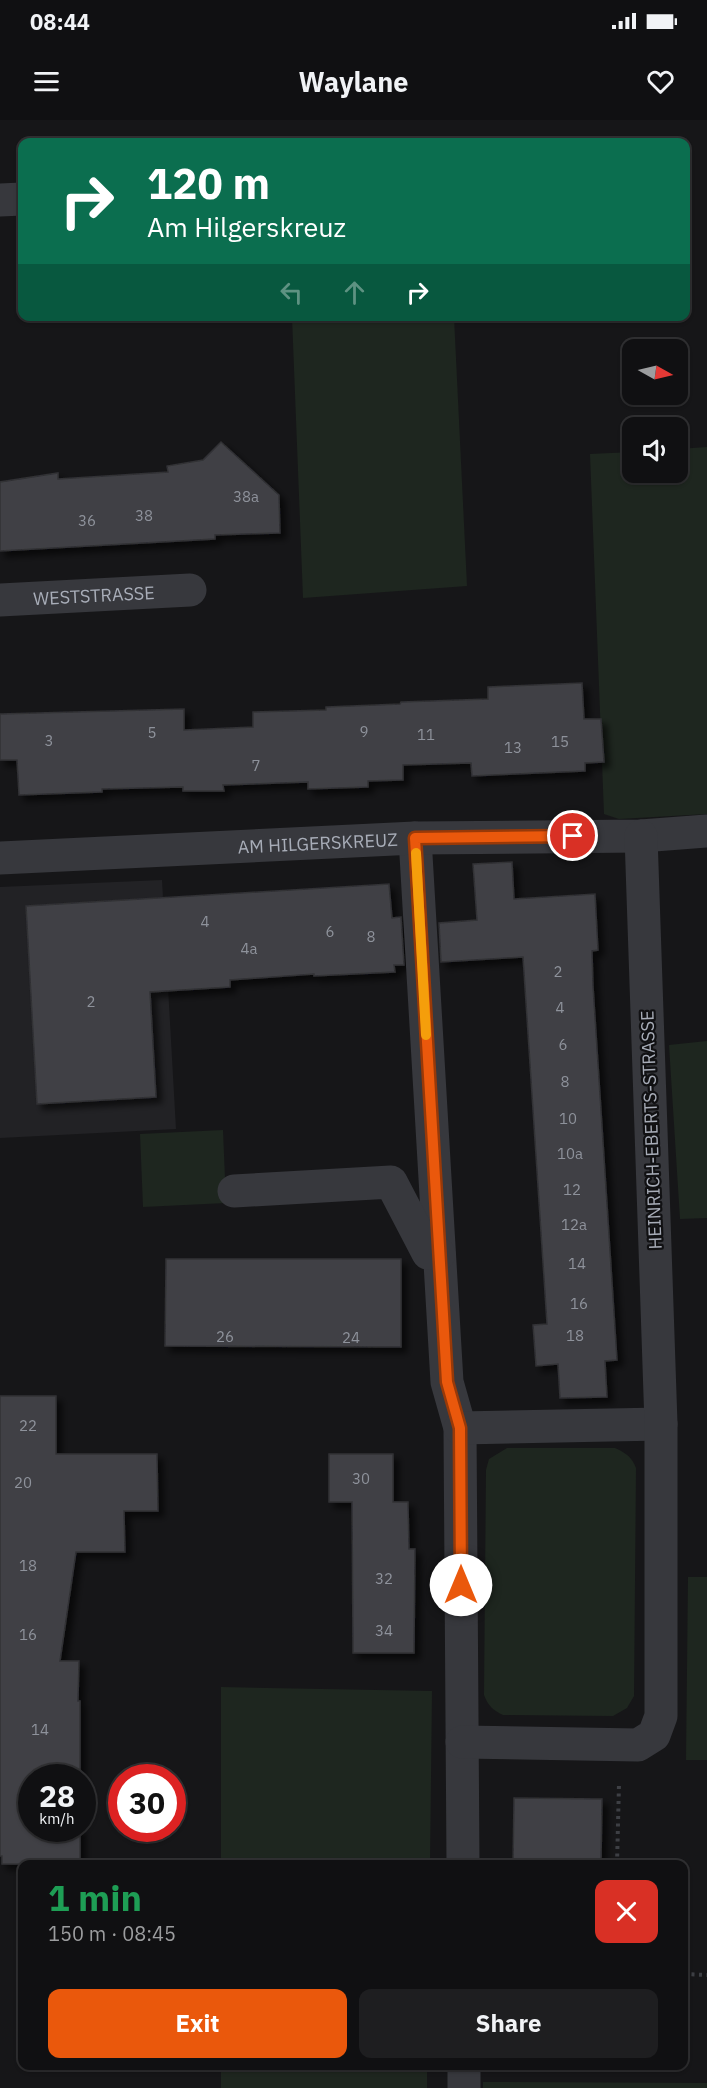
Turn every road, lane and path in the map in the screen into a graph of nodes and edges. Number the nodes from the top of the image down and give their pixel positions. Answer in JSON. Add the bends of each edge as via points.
{"nodes":[{"id":1,"x":18,"y":199,"type":"edge"},
{"id":2,"x":0,"y":200,"type":"edge"},
{"id":3,"x":190,"y":590,"type":"dead end"},
{"id":4,"x":0,"y":600,"type":"edge"},
{"id":5,"x":707,"y":831,"type":"edge"},
{"id":6,"x":641,"y":836,"type":"junction"},
{"id":7,"x":415,"y":838,"type":"junction"},
{"id":8,"x":0,"y":858,"type":"edge"},
{"id":9,"x":234,"y":1191,"type":"dead end"},
{"id":10,"x":439,"y":1254,"type":"junction"},
{"id":11,"x":661,"y":1424,"type":"junction"},
{"id":12,"x":460,"y":1428,"type":"junction"},
{"id":13,"x":462,"y":1742,"type":"junction"},
{"id":14,"x":620,"y":1744,"type":"junction"},
{"id":15,"x":463,"y":1860,"type":"edge"},
{"id":16,"x":617,"y":1860,"type":"edge"},
{"id":17,"x":688,"y":1974,"type":"edge"},
{"id":18,"x":707,"y":1975,"type":"edge"},
{"id":19,"x":464,"y":2070,"type":"edge"},
{"id":20,"x":464,"y":2088,"type":"edge"}],
"edges":[{"from":1,"to":2,"type":"street"},
{"from":3,"to":4,"type":"street","name":"WESTSTRASSE"},
{"from":5,"to":6,"type":"street","name":"AM HILGERSKREUZ"},
{"from":6,"to":7,"type":"street","name":"AM HILGERSKREUZ"},
{"from":6,"to":11,"type":"street","name":"HEINRICH-EBERTS-STRASSE"},
{"from":7,"to":8,"type":"street","name":"AM HILGERSKREUZ"},
{"from":7,"to":10,"type":"street"},
{"from":9,"to":10,"type":"street","via":[[391,1182],[428,1253]]},
{"from":10,"to":12,"type":"street","via":[[447,1382]]},
{"from":11,"to":12,"type":"street"},
{"from":11,"to":14,"type":"street","name":"HEINRICH-EBERTS-STRASSE","via":[[661,1716],[654,1735],[638,1745]]},
{"from":12,"to":13,"type":"street"},
{"from":13,"to":14,"type":"street","name":"HEINRICH-EBERTS-STRASSE"},
{"from":13,"to":15,"type":"street"},
{"from":14,"to":16,"type":"path"},
{"from":17,"to":18,"type":"path"},
{"from":19,"to":20,"type":"street"}]}
